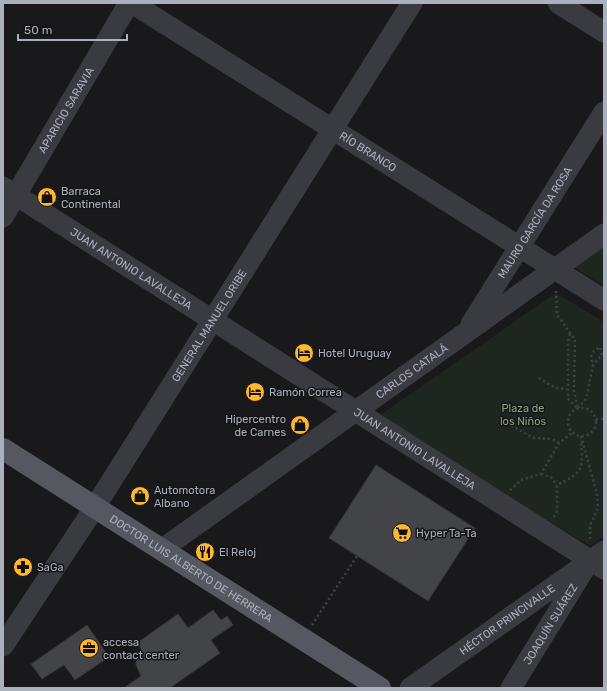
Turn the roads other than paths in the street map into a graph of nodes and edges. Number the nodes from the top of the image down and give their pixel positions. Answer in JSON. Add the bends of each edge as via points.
{"nodes":[{"id":1,"x":129,"y":3,"type":"edge"},
{"id":2,"x":132,"y":3,"type":"edge"},
{"id":3,"x":412,"y":3,"type":"edge"},
{"id":4,"x":558,"y":3,"type":"edge"},
{"id":5,"x":604,"y":32,"type":"edge"},
{"id":6,"x":604,"y":112,"type":"edge"},
{"id":7,"x":333,"y":128,"type":"junction"},
{"id":8,"x":10,"y":192,"type":"edge"},
{"id":9,"x":3,"y":217,"type":"edge"},
{"id":10,"x":604,"y":234,"type":"edge"},
{"id":11,"x":520,"y":246,"type":"junction"},
{"id":12,"x":555,"y":269,"type":"junction"},
{"id":13,"x":604,"y":300,"type":"edge"},
{"id":14,"x":211,"y":320,"type":"junction"},
{"id":15,"x":465,"y":333,"type":"junction"},
{"id":16,"x":356,"y":412,"type":"junction"},
{"id":17,"x":3,"y":449,"type":"edge"},
{"id":18,"x":95,"y":507,"type":"junction"},
{"id":19,"x":161,"y":550,"type":"junction"},
{"id":20,"x":599,"y":560,"type":"edge"},
{"id":21,"x":3,"y":646,"type":"edge"},
{"id":22,"x":380,"y":688,"type":"edge"},
{"id":23,"x":410,"y":688,"type":"edge"},
{"id":24,"x":511,"y":688,"type":"edge"}],
"edges":[{"from":1,"to":8,"type":"street","name":"APARICIO SARAVIA"},
{"from":2,"to":7,"type":"street","name":"RÍO BRANCO"},
{"from":3,"to":7,"type":"street","name":"GENERAL MANUEL ORIBE"},
{"from":4,"to":5,"type":"street"},
{"from":6,"to":11,"type":"street","name":"MAURO GARCÍA DA ROSA"},
{"from":7,"to":11,"type":"street","name":"RÍO BRANCO"},
{"from":7,"to":14,"type":"street","name":"GENERAL MANUEL ORIBE"},
{"from":8,"to":9,"type":"street","name":"APARICIO SARAVIA"},
{"from":8,"to":14,"type":"street","name":"JUAN ANTONIO LAVALLEJA"},
{"from":10,"to":12,"type":"street","name":"CARLOS CATALÁ"},
{"from":11,"to":12,"type":"street","name":"RÍO BRANCO"},
{"from":11,"to":15,"type":"street","name":"MAURO GARCÍA DA ROSA"},
{"from":12,"to":13,"type":"street","name":"RÍO BRANCO"},
{"from":12,"to":15,"type":"street","name":"CARLOS CATALÁ"},
{"from":14,"to":16,"type":"street","name":"JUAN ANTONIO LAVALLEJA"},
{"from":14,"to":18,"type":"street","name":"GENERAL MANUEL ORIBE"},
{"from":15,"to":16,"type":"street","name":"CARLOS CATALÁ"},
{"from":16,"to":19,"type":"street","name":"CARLOS CATALÁ"},
{"from":16,"to":20,"type":"street","name":"JUAN ANTONIO LAVALLEJA","via":[[544,532]]},
{"from":17,"to":18,"type":"main road","name":"DOCTOR LUIS ALBERTO DE HERRERA"},
{"from":18,"to":19,"type":"main road","name":"DOCTOR LUIS ALBERTO DE HERRERA"},
{"from":18,"to":21,"type":"street","name":"GENERAL MANUEL ORIBE"},
{"from":19,"to":22,"type":"main road","name":"DOCTOR LUIS ALBERTO DE HERRERA"},
{"from":20,"to":23,"type":"street","name":"HÉCTOR PRINCIVALLE"},
{"from":20,"to":24,"type":"street","name":"JOAQUÍN SUÁREZ"}]}
